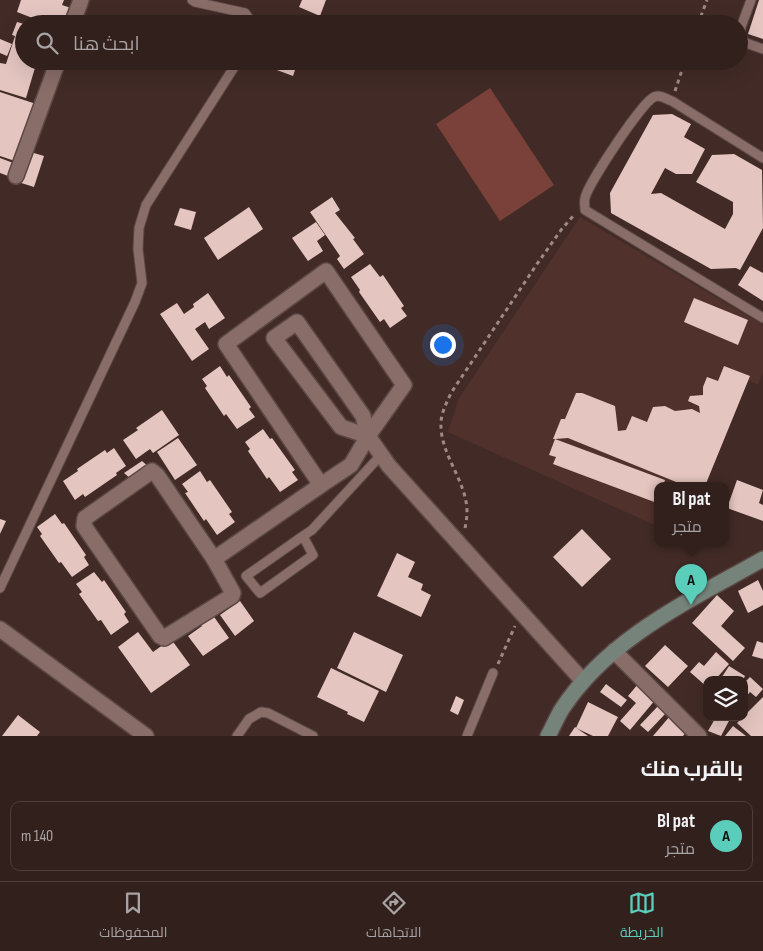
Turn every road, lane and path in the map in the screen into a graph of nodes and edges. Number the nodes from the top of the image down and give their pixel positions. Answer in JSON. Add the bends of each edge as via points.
{"nodes":[{"id":1,"x":81,"y":0,"type":"edge"},
{"id":2,"x":192,"y":0,"type":"edge"},
{"id":3,"x":707,"y":0,"type":"edge"},
{"id":4,"x":751,"y":0,"type":"edge"},
{"id":5,"x":75,"y":15,"type":"edge"},
{"id":6,"x":246,"y":15,"type":"edge"},
{"id":7,"x":701,"y":15,"type":"edge"},
{"id":8,"x":745,"y":15,"type":"edge"},
{"id":9,"x":748,"y":44,"type":"edge"},
{"id":10,"x":763,"y":49,"type":"edge"},
{"id":11,"x":55,"y":70,"type":"edge"},
{"id":12,"x":232,"y":70,"type":"edge"},
{"id":13,"x":683,"y":70,"type":"edge"},
{"id":14,"x":672,"y":102,"type":"junction"},
{"id":15,"x":763,"y":158,"type":"edge"},
{"id":16,"x":16,"y":176,"type":"dead end"},
{"id":17,"x":585,"y":210,"type":"junction"},
{"id":18,"x":763,"y":318,"type":"edge"},
{"id":19,"x":368,"y":436,"type":"junction"},
{"id":20,"x":381,"y":455,"type":"junction"},
{"id":21,"x":321,"y":485,"type":"junction"},
{"id":22,"x":303,"y":536,"type":"junction"},
{"id":23,"x":462,"y":548,"type":"junction"},
{"id":24,"x":214,"y":559,"type":"junction"},
{"id":25,"x":763,"y":559,"type":"edge"},
{"id":26,"x":0,"y":588,"type":"edge"},
{"id":27,"x":521,"y":612,"type":"junction"},
{"id":28,"x":0,"y":629,"type":"edge"},
{"id":29,"x":614,"y":651,"type":"junction"},
{"id":30,"x":494,"y":673,"type":"joint"},
{"id":31,"x":583,"y":681,"type":"junction"},
{"id":32,"x":146,"y":736,"type":"edge"},
{"id":33,"x":237,"y":736,"type":"edge"},
{"id":34,"x":313,"y":736,"type":"edge"},
{"id":35,"x":467,"y":736,"type":"edge"},
{"id":36,"x":548,"y":736,"type":"edge"},
{"id":37,"x":699,"y":736,"type":"edge"}],
"edges":[{"from":1,"to":5,"type":"street"},
{"from":2,"to":6,"type":"lane"},
{"from":3,"to":7,"type":"path"},
{"from":4,"to":8,"type":"lane"},
{"from":9,"to":10,"type":"lane"},
{"from":11,"to":16,"type":"street"},
{"from":12,"to":26,"type":"lane","via":[[146,205],[139,228],[142,283],[135,302]]},
{"from":13,"to":14,"type":"path"},
{"from":14,"to":15,"type":"lane"},
{"from":14,"to":17,"type":"lane","via":[[659,96],[652,97],[639,111],[594,179],[585,198]]},
{"from":17,"to":18,"type":"lane"},
{"from":17,"to":23,"type":"path","via":[[574,215],[542,257],[451,393],[444,410],[441,426],[445,448],[467,511]]},
{"from":19,"to":19,"type":"street","via":[[363,416],[297,322],[274,338],[341,427]]},
{"from":19,"to":20,"type":"street"},
{"from":19,"to":21,"type":"street","via":[[351,464]]},
{"from":19,"to":21,"type":"street","via":[[404,385],[326,271],[226,344]]},
{"from":20,"to":22,"type":"lane"},
{"from":20,"to":23,"type":"street"},
{"from":21,"to":24,"type":"street"},
{"from":22,"to":22,"type":"lane","via":[[246,576],[260,593],[313,555]]},
{"from":23,"to":27,"type":"street"},
{"from":24,"to":24,"type":"street","via":[[233,591],[232,596],[161,638],[84,526],[84,521],[155,472]]},
{"from":25,"to":29,"type":"street","via":[[659,618]]},
{"from":27,"to":30,"type":"path"},
{"from":27,"to":31,"type":"street"},
{"from":28,"to":32,"type":"street"},
{"from":29,"to":31,"type":"street"},
{"from":29,"to":37,"type":"street"},
{"from":30,"to":35,"type":"lane"},
{"from":31,"to":36,"type":"street"},
{"from":33,"to":34,"type":"lane","via":[[249,719],[261,712]]}]}
